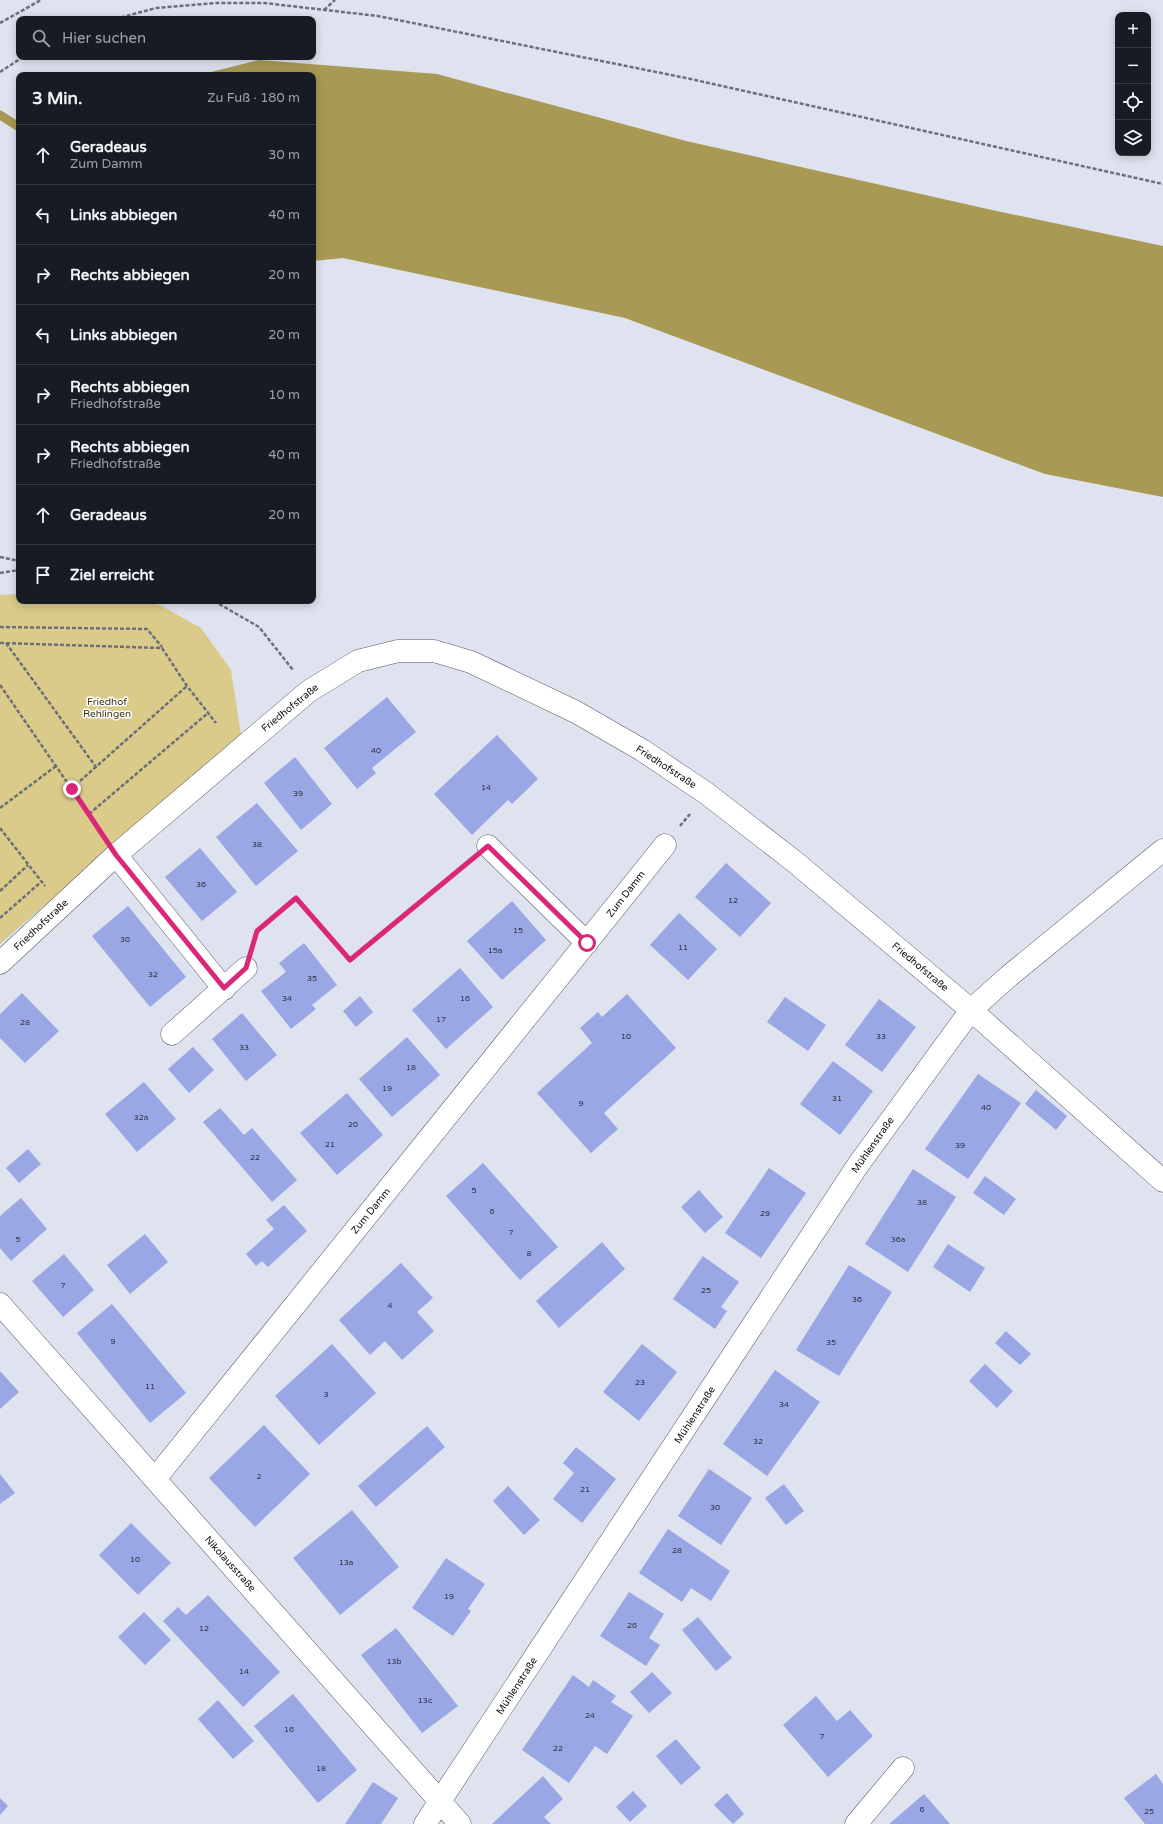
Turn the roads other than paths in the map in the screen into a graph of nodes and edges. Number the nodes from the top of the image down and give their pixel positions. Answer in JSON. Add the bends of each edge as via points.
{"nodes":[{"id":1,"x":665,"y":845,"type":"road end"},
{"id":2,"x":488,"y":846,"type":"road end"},
{"id":3,"x":1163,"y":850,"type":"edge"},
{"id":4,"x":116,"y":855,"type":"junction"},
{"id":5,"x":587,"y":943,"type":"junction"},
{"id":6,"x":0,"y":963,"type":"edge"},
{"id":7,"x":246,"y":968,"type":"road end"},
{"id":8,"x":224,"y":988,"type":"junction"},
{"id":9,"x":971,"y":1010,"type":"junction"},
{"id":10,"x":172,"y":1034,"type":"dead end"},
{"id":11,"x":1163,"y":1181,"type":"edge"},
{"id":12,"x":0,"y":1304,"type":"edge"},
{"id":13,"x":155,"y":1479,"type":"junction"},
{"id":14,"x":903,"y":1768,"type":"dead end"},
{"id":15,"x":440,"y":1802,"type":"junction"},
{"id":16,"x":425,"y":1824,"type":"edge"},
{"id":17,"x":460,"y":1824,"type":"edge"},
{"id":18,"x":856,"y":1824,"type":"edge"}],
"edges":[{"from":1,"to":5,"type":"street","name":"Zum Damm"},
{"from":2,"to":5,"type":"street"},
{"from":3,"to":9,"type":"street","name":"Mühlenstraße"},
{"from":4,"to":6,"type":"street","name":"Friedhofstraße"},
{"from":4,"to":8,"type":"street"},
{"from":4,"to":9,"type":"street","name":"Friedhofstraße","via":[[309,691],[358,661],[398,651],[434,651],[471,662],[576,712],[642,750],[706,793],[795,862]]},
{"from":5,"to":13,"type":"street","name":"Zum Damm"},
{"from":7,"to":8,"type":"street"},
{"from":8,"to":10,"type":"street"},
{"from":9,"to":11,"type":"street","name":"Friedhofstraße"},
{"from":9,"to":15,"type":"street","name":"Mühlenstraße","via":[[858,1165]]},
{"from":12,"to":13,"type":"street","name":"Nikolausstraße"},
{"from":13,"to":15,"type":"street","name":"Nikolausstraße"},
{"from":14,"to":18,"type":"street"},
{"from":15,"to":16,"type":"street","name":"Mühlenstraße"},
{"from":15,"to":17,"type":"street","name":"Nikolausstraße"}]}
